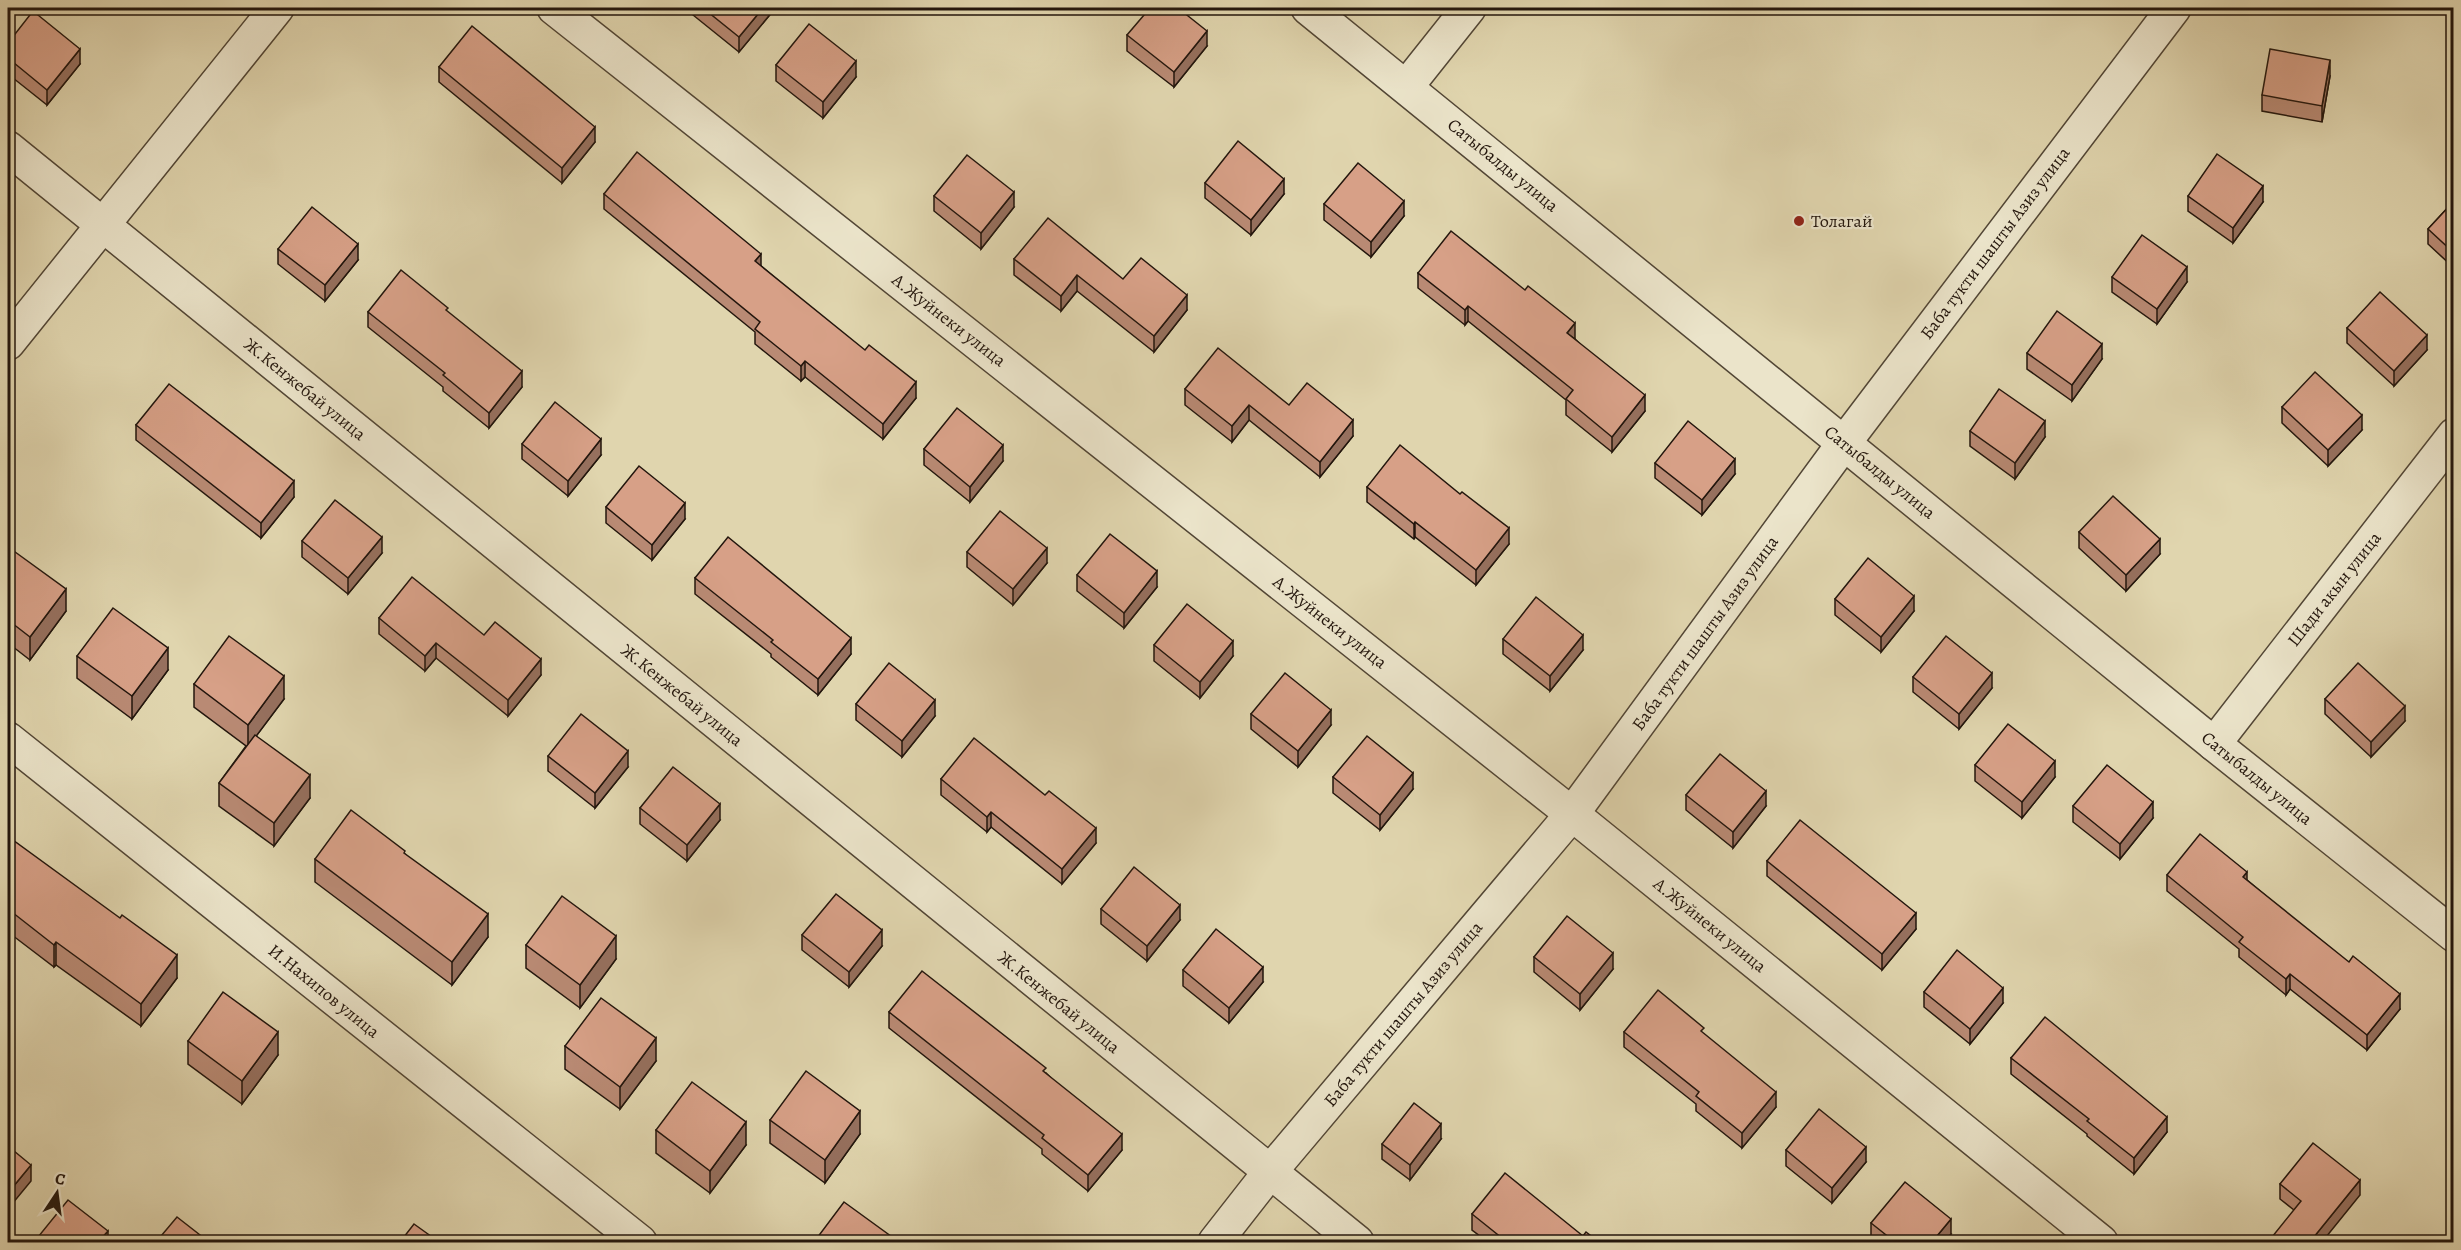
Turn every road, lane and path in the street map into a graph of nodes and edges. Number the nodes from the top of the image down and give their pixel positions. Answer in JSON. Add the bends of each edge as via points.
{"nodes":[{"id":1,"x":277,"y":8,"type":"edge"},
{"id":2,"x":554,"y":8,"type":"edge"},
{"id":3,"x":1308,"y":8,"type":"edge"},
{"id":4,"x":1469,"y":8,"type":"edge"},
{"id":5,"x":2174,"y":8,"type":"edge"},
{"id":6,"x":1407,"y":86,"type":"junction"},
{"id":7,"x":8,"y":148,"type":"edge"},
{"id":8,"x":104,"y":225,"type":"junction"},
{"id":9,"x":8,"y":344,"type":"edge"},
{"id":10,"x":2454,"y":435,"type":"edge"},
{"id":11,"x":1844,"y":443,"type":"junction"},
{"id":12,"x":8,"y":739,"type":"edge"},
{"id":13,"x":2214,"y":744,"type":"junction"},
{"id":14,"x":1572,"y":814,"type":"junction"},
{"id":15,"x":2454,"y":935,"type":"edge"},
{"id":16,"x":1269,"y":1173,"type":"junction"},
{"id":17,"x":640,"y":1242,"type":"edge"},
{"id":18,"x":1215,"y":1242,"type":"edge"},
{"id":19,"x":1357,"y":1242,"type":"edge"},
{"id":20,"x":2101,"y":1242,"type":"edge"}],
"edges":[{"from":1,"to":8,"type":"street"},
{"from":2,"to":14,"type":"street","name":"А.Жуйнеки улица"},
{"from":3,"to":6,"type":"street","name":"Сатыбалды улица"},
{"from":4,"to":6,"type":"street"},
{"from":5,"to":11,"type":"street","name":"Баба тукти шашты Азиз улица"},
{"from":6,"to":11,"type":"street","name":"Сатыбалды улица"},
{"from":7,"to":8,"type":"street","name":"Ж.Кенжебай улица"},
{"from":8,"to":9,"type":"street"},
{"from":8,"to":16,"type":"street","name":"Ж.Кенжебай улица"},
{"from":10,"to":13,"type":"street","name":"Шади акын улица"},
{"from":11,"to":13,"type":"street","name":"Сатыбалды улица"},
{"from":11,"to":14,"type":"street","name":"Баба тукти шашты Азиз улица"},
{"from":12,"to":17,"type":"street","name":"И.Нахипов улица"},
{"from":13,"to":15,"type":"street","name":"Сатыбалды улица"},
{"from":14,"to":16,"type":"street","name":"Баба тукти шашты Азиз улица"},
{"from":14,"to":20,"type":"street","name":"А.Жуйнеки улица"},
{"from":16,"to":18,"type":"street","name":"Баба тукти шашты Азиз улица"},
{"from":16,"to":19,"type":"street","name":"Ж.Кенжебай улица"}]}
